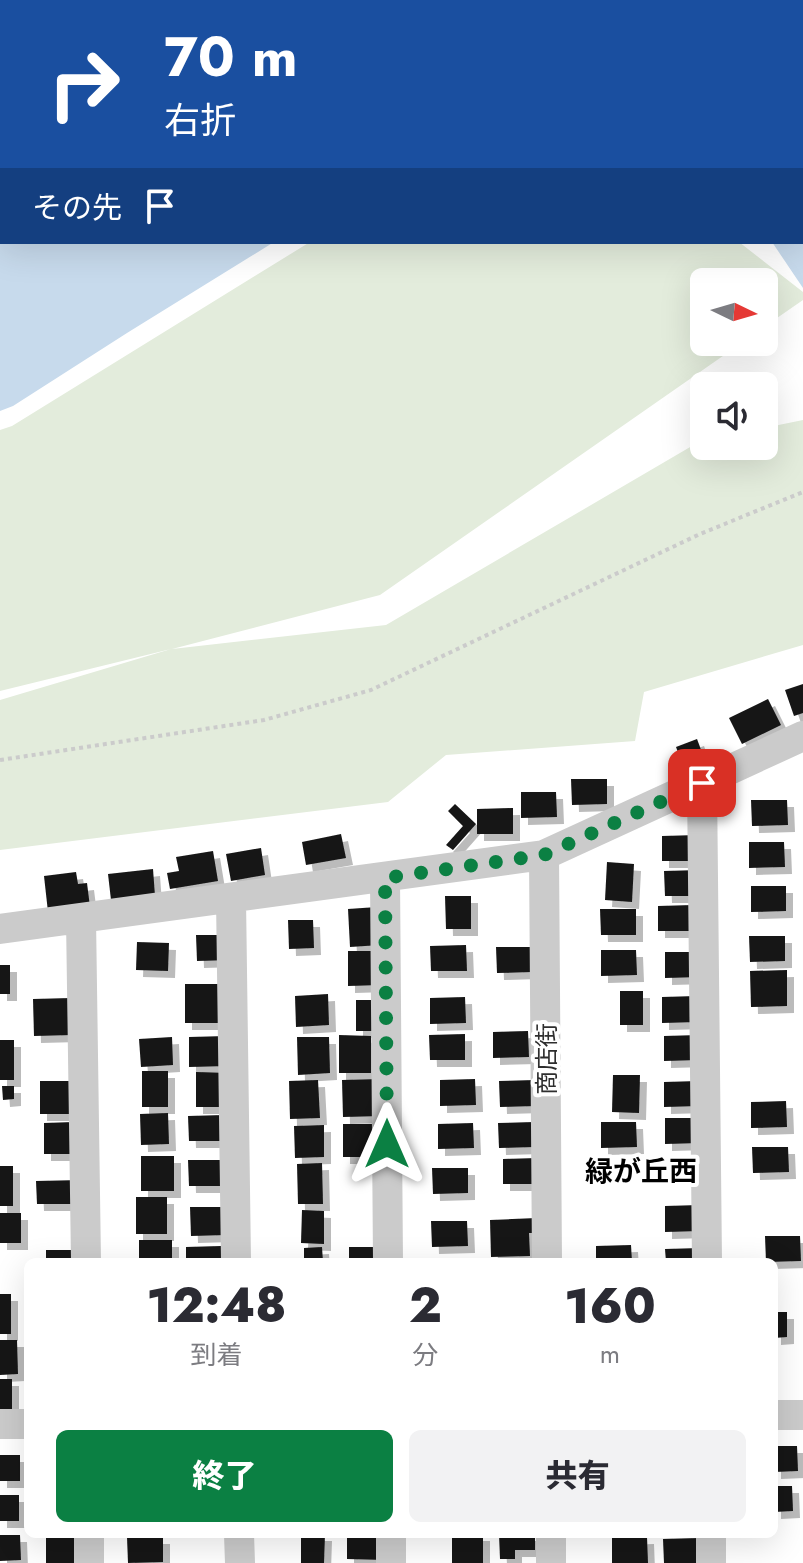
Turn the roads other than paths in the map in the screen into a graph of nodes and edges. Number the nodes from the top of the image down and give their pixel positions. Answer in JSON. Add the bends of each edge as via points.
{"nodes":[{"id":1,"x":803,"y":736,"type":"edge"},
{"id":2,"x":702,"y":783,"type":"junction"},
{"id":3,"x":544,"y":855,"type":"junction"},
{"id":4,"x":385,"y":878,"type":"junction"},
{"id":5,"x":231,"y":898,"type":"junction"},
{"id":6,"x":81,"y":918,"type":"junction"},
{"id":7,"x":0,"y":929,"type":"edge"},
{"id":8,"x":86,"y":1258,"type":"edge"},
{"id":9,"x":236,"y":1258,"type":"edge"},
{"id":10,"x":388,"y":1258,"type":"edge"},
{"id":11,"x":547,"y":1258,"type":"edge"},
{"id":12,"x":707,"y":1258,"type":"edge"},
{"id":13,"x":778,"y":1415,"type":"edge"},
{"id":14,"x":803,"y":1415,"type":"edge"},
{"id":15,"x":0,"y":1424,"type":"edge"},
{"id":16,"x":24,"y":1424,"type":"edge"},
{"id":17,"x":89,"y":1538,"type":"edge"},
{"id":18,"x":239,"y":1538,"type":"edge"},
{"id":19,"x":391,"y":1538,"type":"edge"},
{"id":20,"x":551,"y":1538,"type":"edge"},
{"id":21,"x":711,"y":1538,"type":"edge"},
{"id":22,"x":89,"y":1563,"type":"edge"},
{"id":23,"x":240,"y":1563,"type":"edge"},
{"id":24,"x":391,"y":1563,"type":"edge"},
{"id":25,"x":551,"y":1563,"type":"edge"},
{"id":26,"x":711,"y":1563,"type":"edge"}],
"edges":[{"from":1,"to":2,"type":"street"},
{"from":2,"to":3,"type":"street"},
{"from":2,"to":12,"type":"street"},
{"from":3,"to":4,"type":"street"},
{"from":3,"to":11,"type":"street","name":"商店街"},
{"from":4,"to":5,"type":"street"},
{"from":4,"to":10,"type":"street"},
{"from":5,"to":6,"type":"street"},
{"from":5,"to":9,"type":"street"},
{"from":6,"to":7,"type":"street"},
{"from":6,"to":8,"type":"street"},
{"from":13,"to":14,"type":"street"},
{"from":15,"to":16,"type":"street"},
{"from":17,"to":22,"type":"street"},
{"from":18,"to":23,"type":"street"},
{"from":19,"to":24,"type":"street"},
{"from":20,"to":25,"type":"street"},
{"from":21,"to":26,"type":"street"}]}
